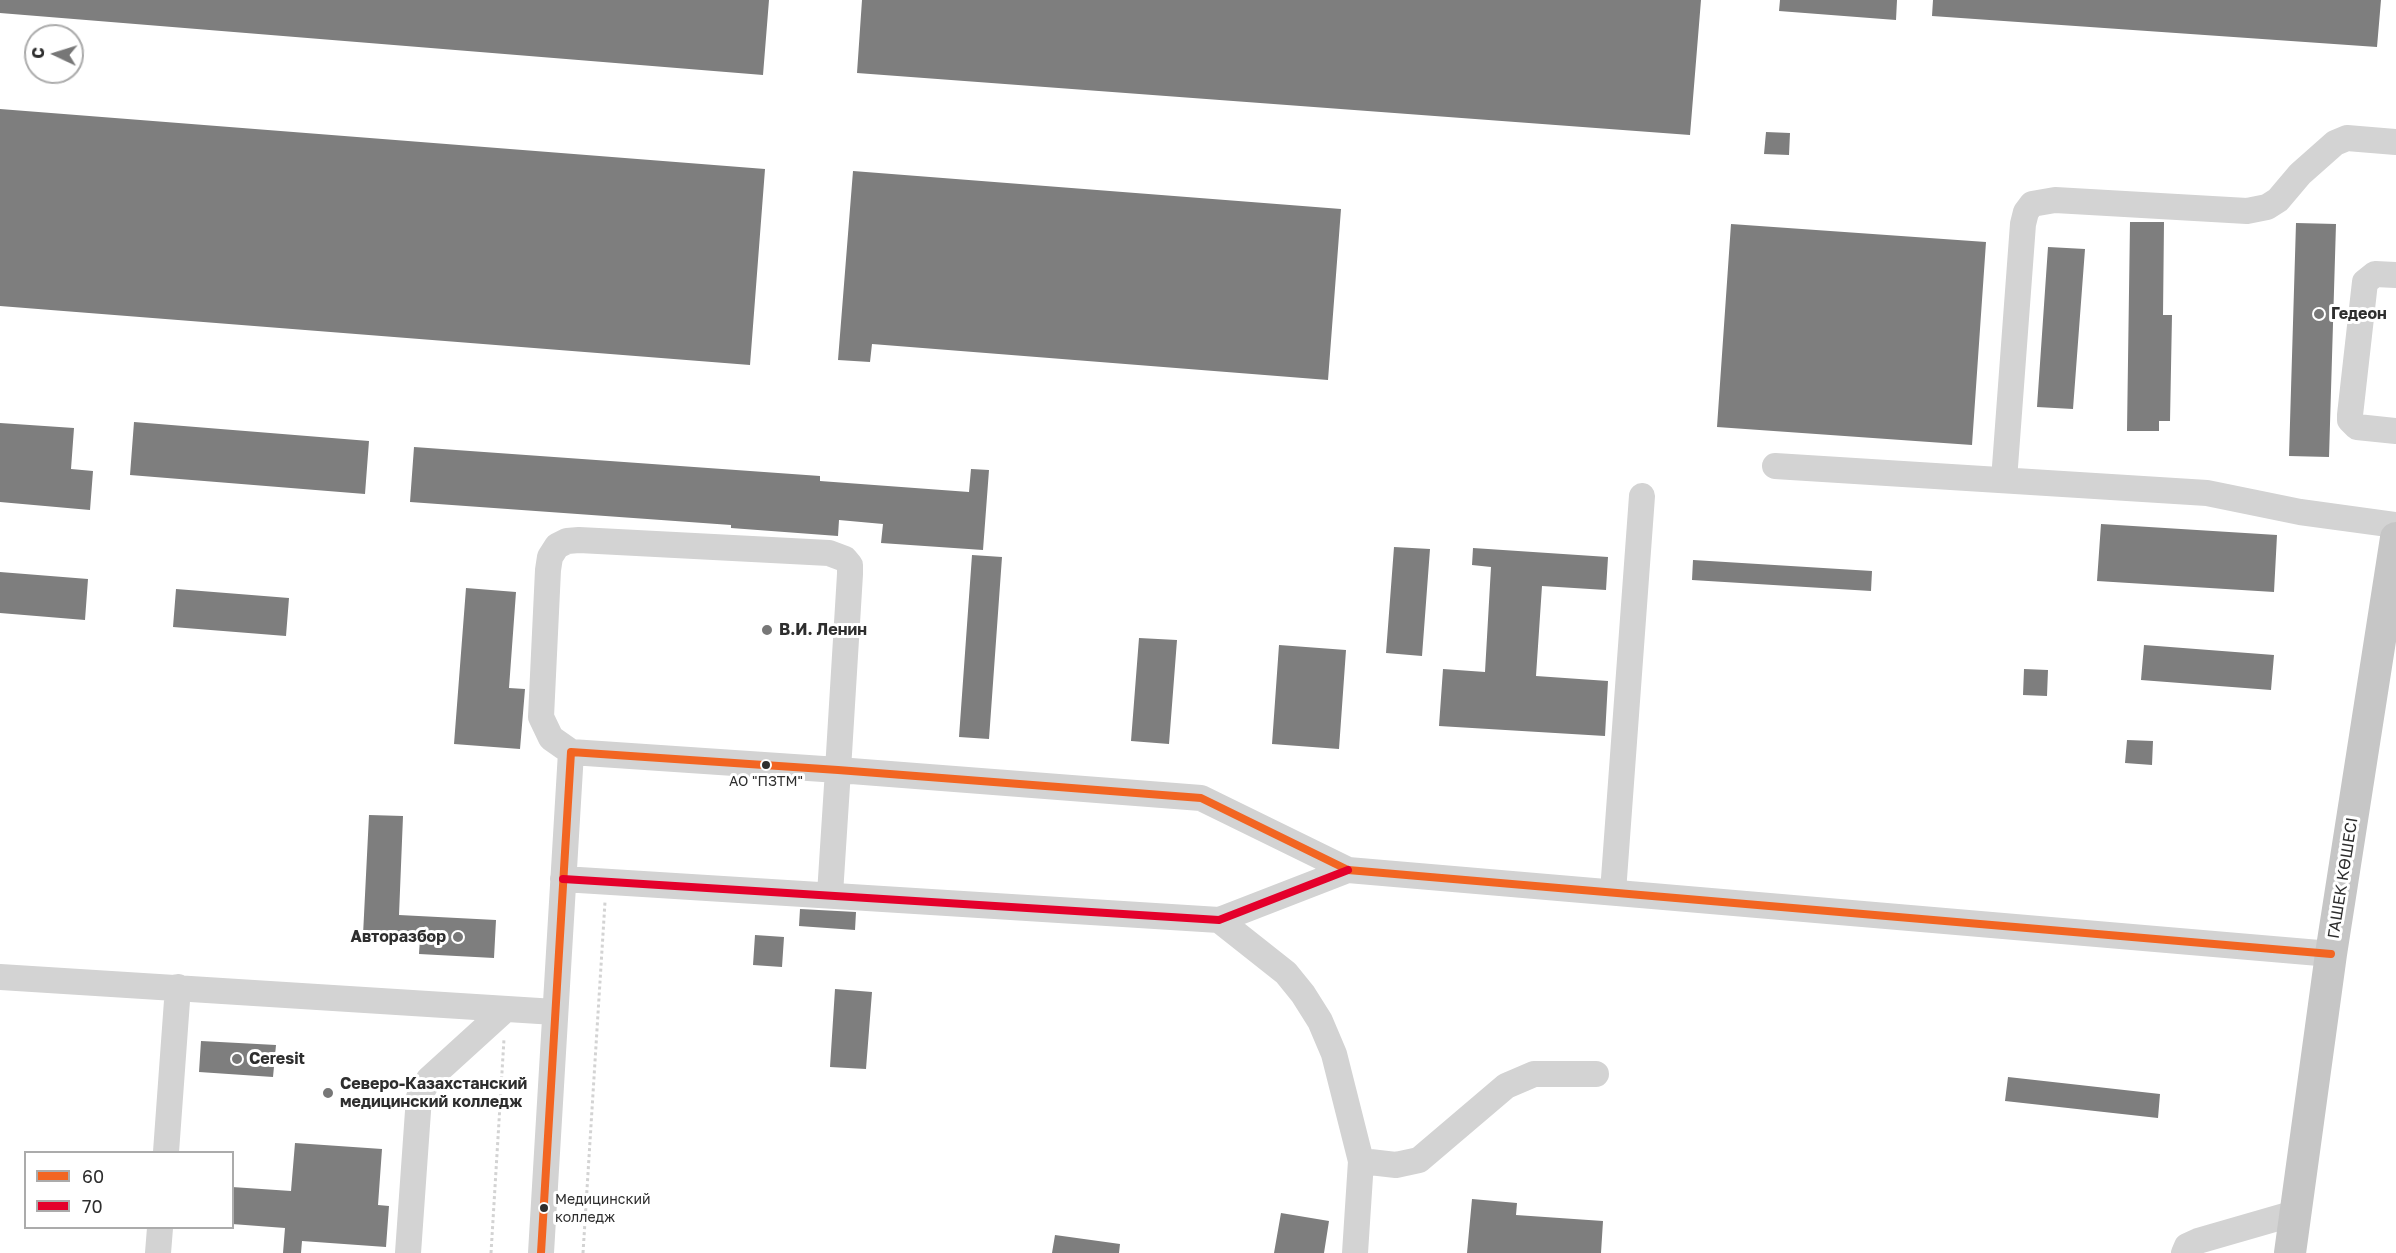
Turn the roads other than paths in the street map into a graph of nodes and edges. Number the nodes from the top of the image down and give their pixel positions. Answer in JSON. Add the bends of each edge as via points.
{"nodes":[{"id":1,"x":2396,"y":142,"type":"edge"},
{"id":2,"x":2396,"y":275,"type":"edge"},
{"id":3,"x":2396,"y":431,"type":"edge"},
{"id":4,"x":1775,"y":466,"type":"dead end"},
{"id":5,"x":2004,"y":480,"type":"junction"},
{"id":6,"x":1642,"y":496,"type":"dead end"},
{"id":7,"x":2396,"y":525,"type":"edge"},
{"id":8,"x":2396,"y":538,"type":"edge"},
{"id":9,"x":2389,"y":626,"type":"edge"},
{"id":10,"x":571,"y":752,"type":"junction"},
{"id":11,"x":838,"y":770,"type":"junction"},
{"id":12,"x":1348,"y":870,"type":"junction"},
{"id":13,"x":563,"y":879,"type":"junction"},
{"id":14,"x":1613,"y":892,"type":"junction"},
{"id":15,"x":830,"y":894,"type":"junction"},
{"id":16,"x":1219,"y":920,"type":"junction"},
{"id":17,"x":2331,"y":954,"type":"junction"},
{"id":18,"x":0,"y":977,"type":"edge"},
{"id":19,"x":178,"y":987,"type":"junction"},
{"id":20,"x":506,"y":1009,"type":"junction"},
{"id":21,"x":555,"y":1012,"type":"junction"},
{"id":22,"x":1596,"y":1074,"type":"dead end"},
{"id":23,"x":166,"y":1151,"type":"edge"},
{"id":24,"x":1361,"y":1161,"type":"junction"},
{"id":25,"x":2295,"y":1212,"type":"junction"},
{"id":26,"x":160,"y":1229,"type":"edge"},
{"id":27,"x":158,"y":1253,"type":"edge"},
{"id":28,"x":408,"y":1253,"type":"edge"},
{"id":29,"x":541,"y":1253,"type":"edge"},
{"id":30,"x":1355,"y":1253,"type":"edge"},
{"id":31,"x":2184,"y":1253,"type":"edge"},
{"id":32,"x":2290,"y":1253,"type":"edge"}],
"edges":[{"from":1,"to":5,"type":"street","via":[[2348,138],[2335,142],[2278,200],[2247,211],[2055,200],[2032,204],[2024,224]]},
{"from":2,"to":3,"type":"street","via":[[2375,274],[2365,282],[2350,420],[2356,427]]},
{"from":4,"to":5,"type":"street"},
{"from":5,"to":7,"type":"street","via":[[2207,493],[2289,510]]},
{"from":6,"to":14,"type":"street"},
{"from":8,"to":9,"type":"main road","name":"ГАШЕК КӨШЕСІ"},
{"from":9,"to":17,"type":"main road","name":"ГАШЕК КӨШЕСІ"},
{"from":10,"to":11,"type":"street"},
{"from":10,"to":11,"type":"street","via":[[551,738],[541,717],[548,570],[557,546],[579,540],[830,553],[850,565]]},
{"from":10,"to":13,"type":"street"},
{"from":11,"to":12,"type":"street","via":[[1201,798]]},
{"from":11,"to":15,"type":"street"},
{"from":12,"to":14,"type":"street"},
{"from":12,"to":16,"type":"street"},
{"from":13,"to":15,"type":"street"},
{"from":13,"to":21,"type":"street"},
{"from":14,"to":17,"type":"street"},
{"from":15,"to":16,"type":"street"},
{"from":16,"to":24,"type":"street","via":[[1286,973],[1320,1021],[1334,1054]]},
{"from":17,"to":25,"type":"main road","name":"ГАШЕК КӨШЕСІ"},
{"from":18,"to":19,"type":"street"},
{"from":19,"to":20,"type":"street"},
{"from":19,"to":23,"type":"street"},
{"from":20,"to":21,"type":"street"},
{"from":20,"to":28,"type":"street","via":[[429,1079],[419,1097]]},
{"from":21,"to":29,"type":"street"},
{"from":22,"to":24,"type":"street","via":[[1534,1074],[1506,1086],[1419,1160],[1396,1165]]},
{"from":24,"to":30,"type":"street"},
{"from":25,"to":31,"type":"street","via":[[2198,1241],[2187,1246]]},
{"from":25,"to":32,"type":"main road","name":"ГАШЕК КӨШЕСІ"},
{"from":26,"to":27,"type":"street"}]}
